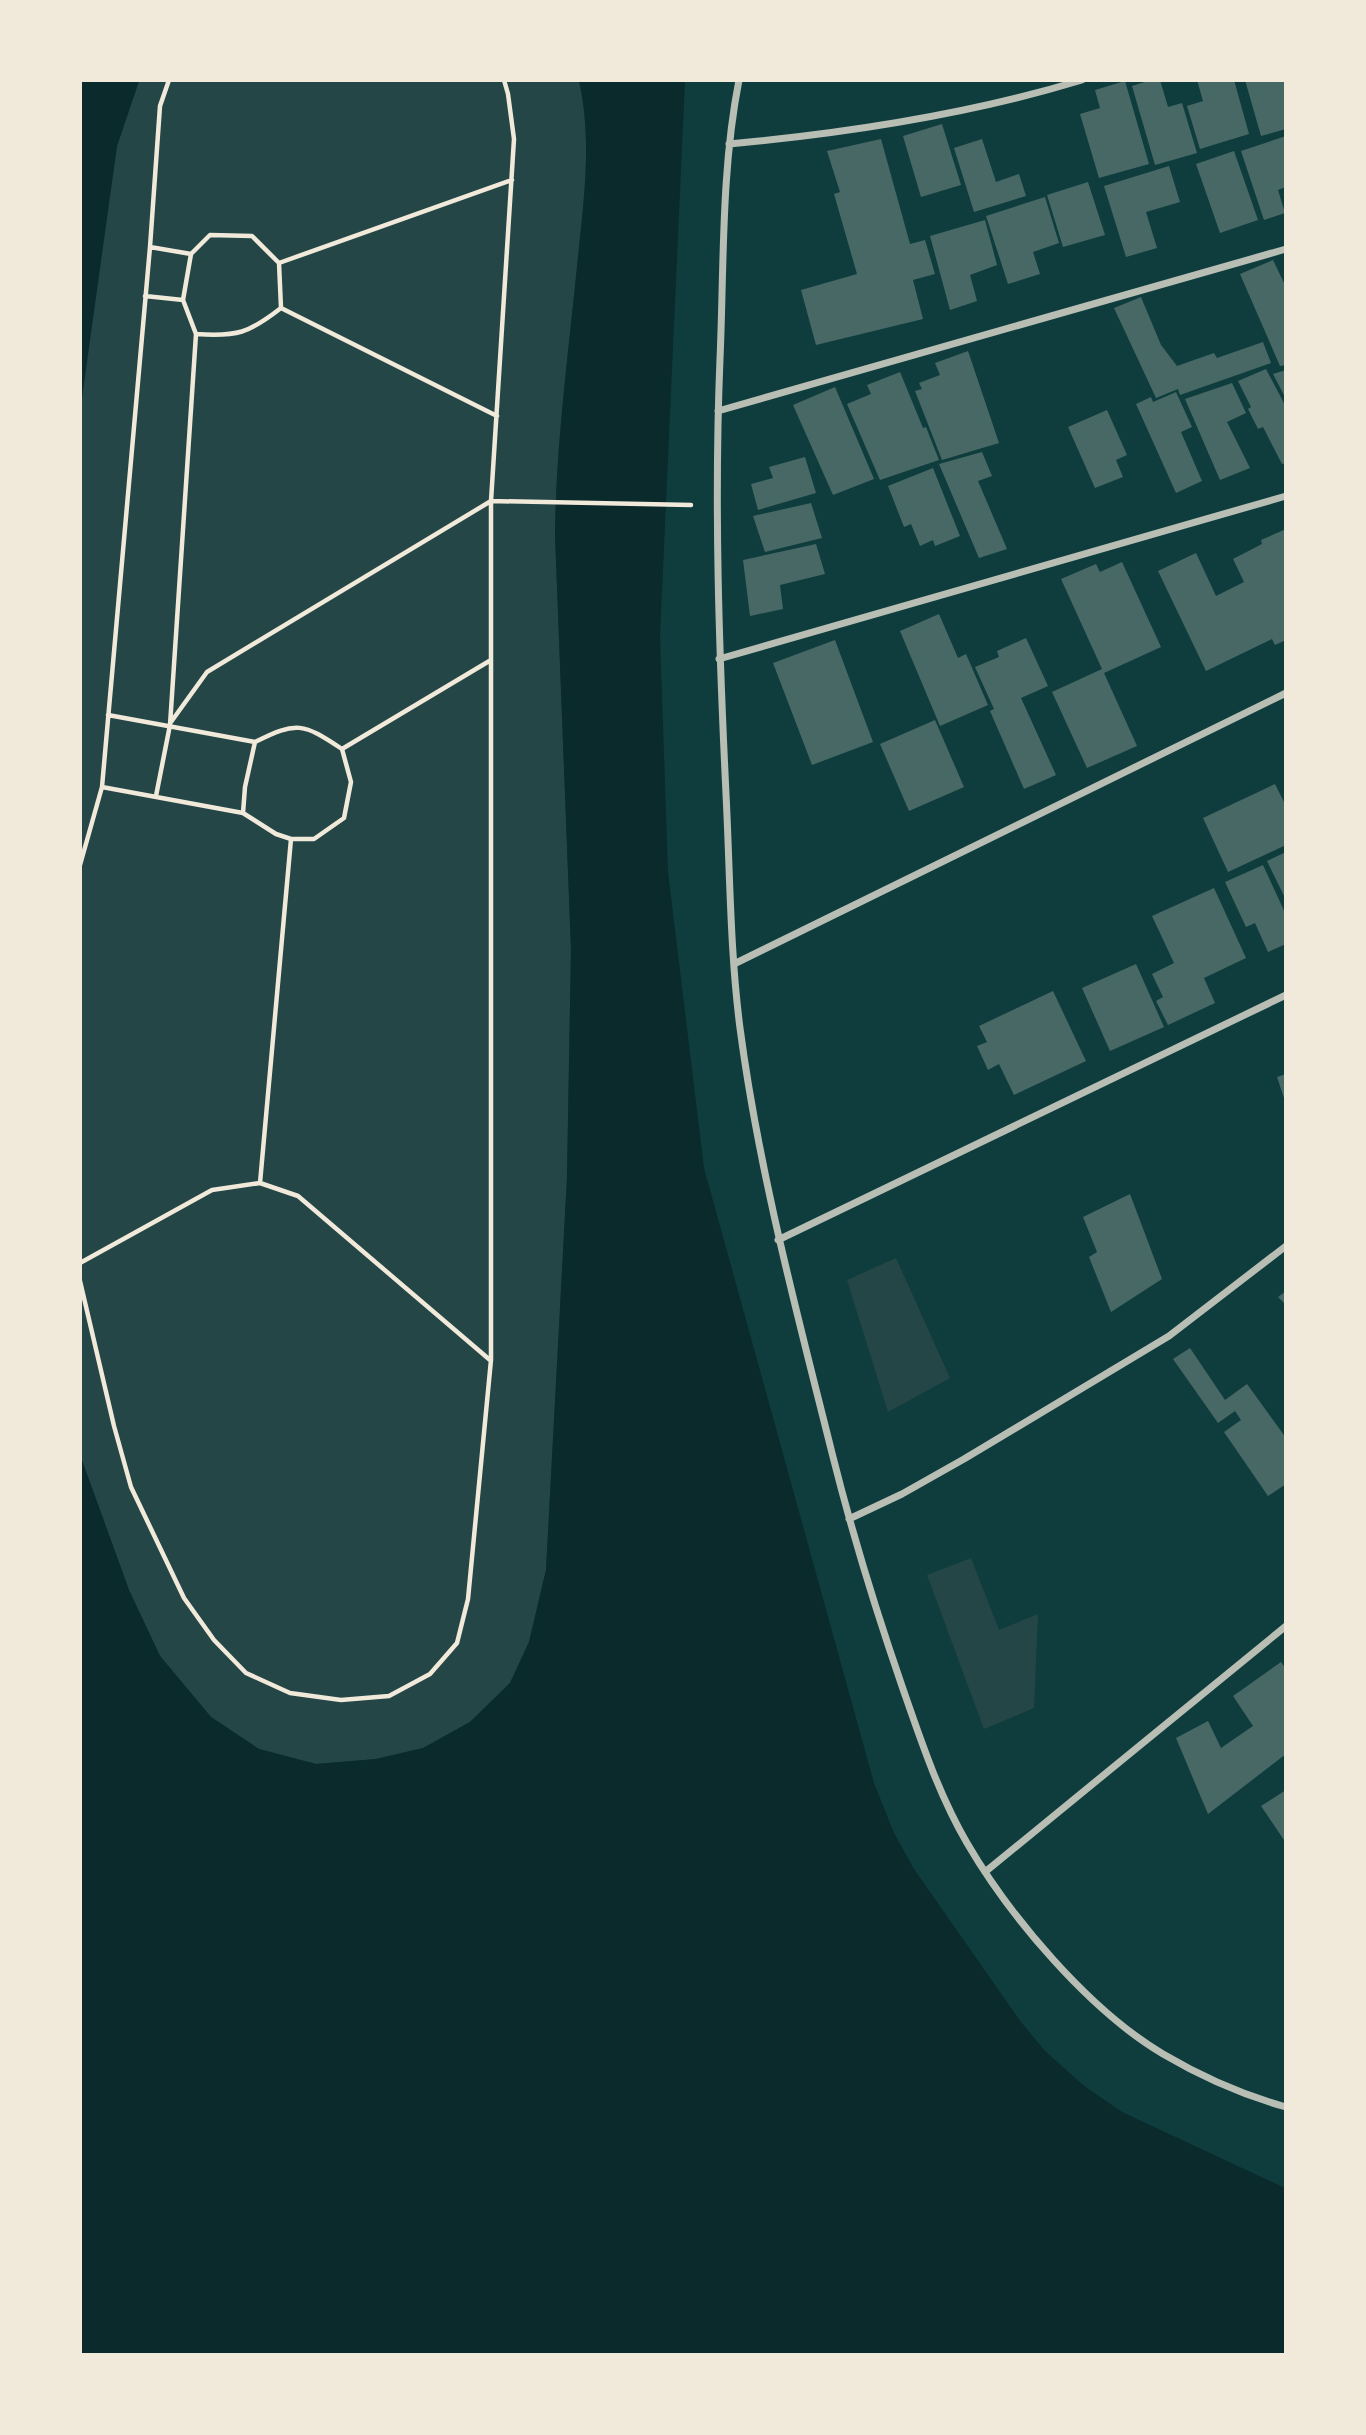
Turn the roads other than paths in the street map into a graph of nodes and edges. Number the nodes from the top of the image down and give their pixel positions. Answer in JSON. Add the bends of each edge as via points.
{"nodes":[{"id":1,"x":739,"y":80,"type":"edge"},
{"id":2,"x":1082,"y":80,"type":"edge"},
{"id":3,"x":729,"y":144,"type":"junction"},
{"id":4,"x":1286,"y":249,"type":"edge"},
{"id":5,"x":718,"y":411,"type":"junction"},
{"id":6,"x":1286,"y":496,"type":"edge"},
{"id":7,"x":719,"y":659,"type":"junction"},
{"id":8,"x":1286,"y":693,"type":"edge"},
{"id":9,"x":734,"y":964,"type":"junction"},
{"id":10,"x":1286,"y":995,"type":"edge"},
{"id":11,"x":778,"y":1240,"type":"junction"},
{"id":12,"x":1286,"y":1246,"type":"edge"},
{"id":13,"x":849,"y":1519,"type":"junction"},
{"id":14,"x":1286,"y":1626,"type":"edge"},
{"id":15,"x":985,"y":1872,"type":"junction"},
{"id":16,"x":1286,"y":2107,"type":"edge"}],
"edges":[{"from":1,"to":3,"type":"street"},
{"from":2,"to":3,"type":"street","via":[[936,117]]},
{"from":3,"to":5,"type":"street"},
{"from":4,"to":5,"type":"street"},
{"from":5,"to":7,"type":"street"},
{"from":6,"to":7,"type":"street"},
{"from":7,"to":9,"type":"street"},
{"from":8,"to":9,"type":"street"},
{"from":9,"to":11,"type":"street"},
{"from":10,"to":11,"type":"street"},
{"from":11,"to":13,"type":"street"},
{"from":12,"to":13,"type":"street","via":[[1169,1336],[902,1494]]},
{"from":13,"to":15,"type":"street","via":[[917,1732],[946,1804]]},
{"from":14,"to":15,"type":"street"},
{"from":15,"to":16,"type":"street","via":[[1041,1945],[1114,2019],[1159,2052],[1212,2080]]}]}
